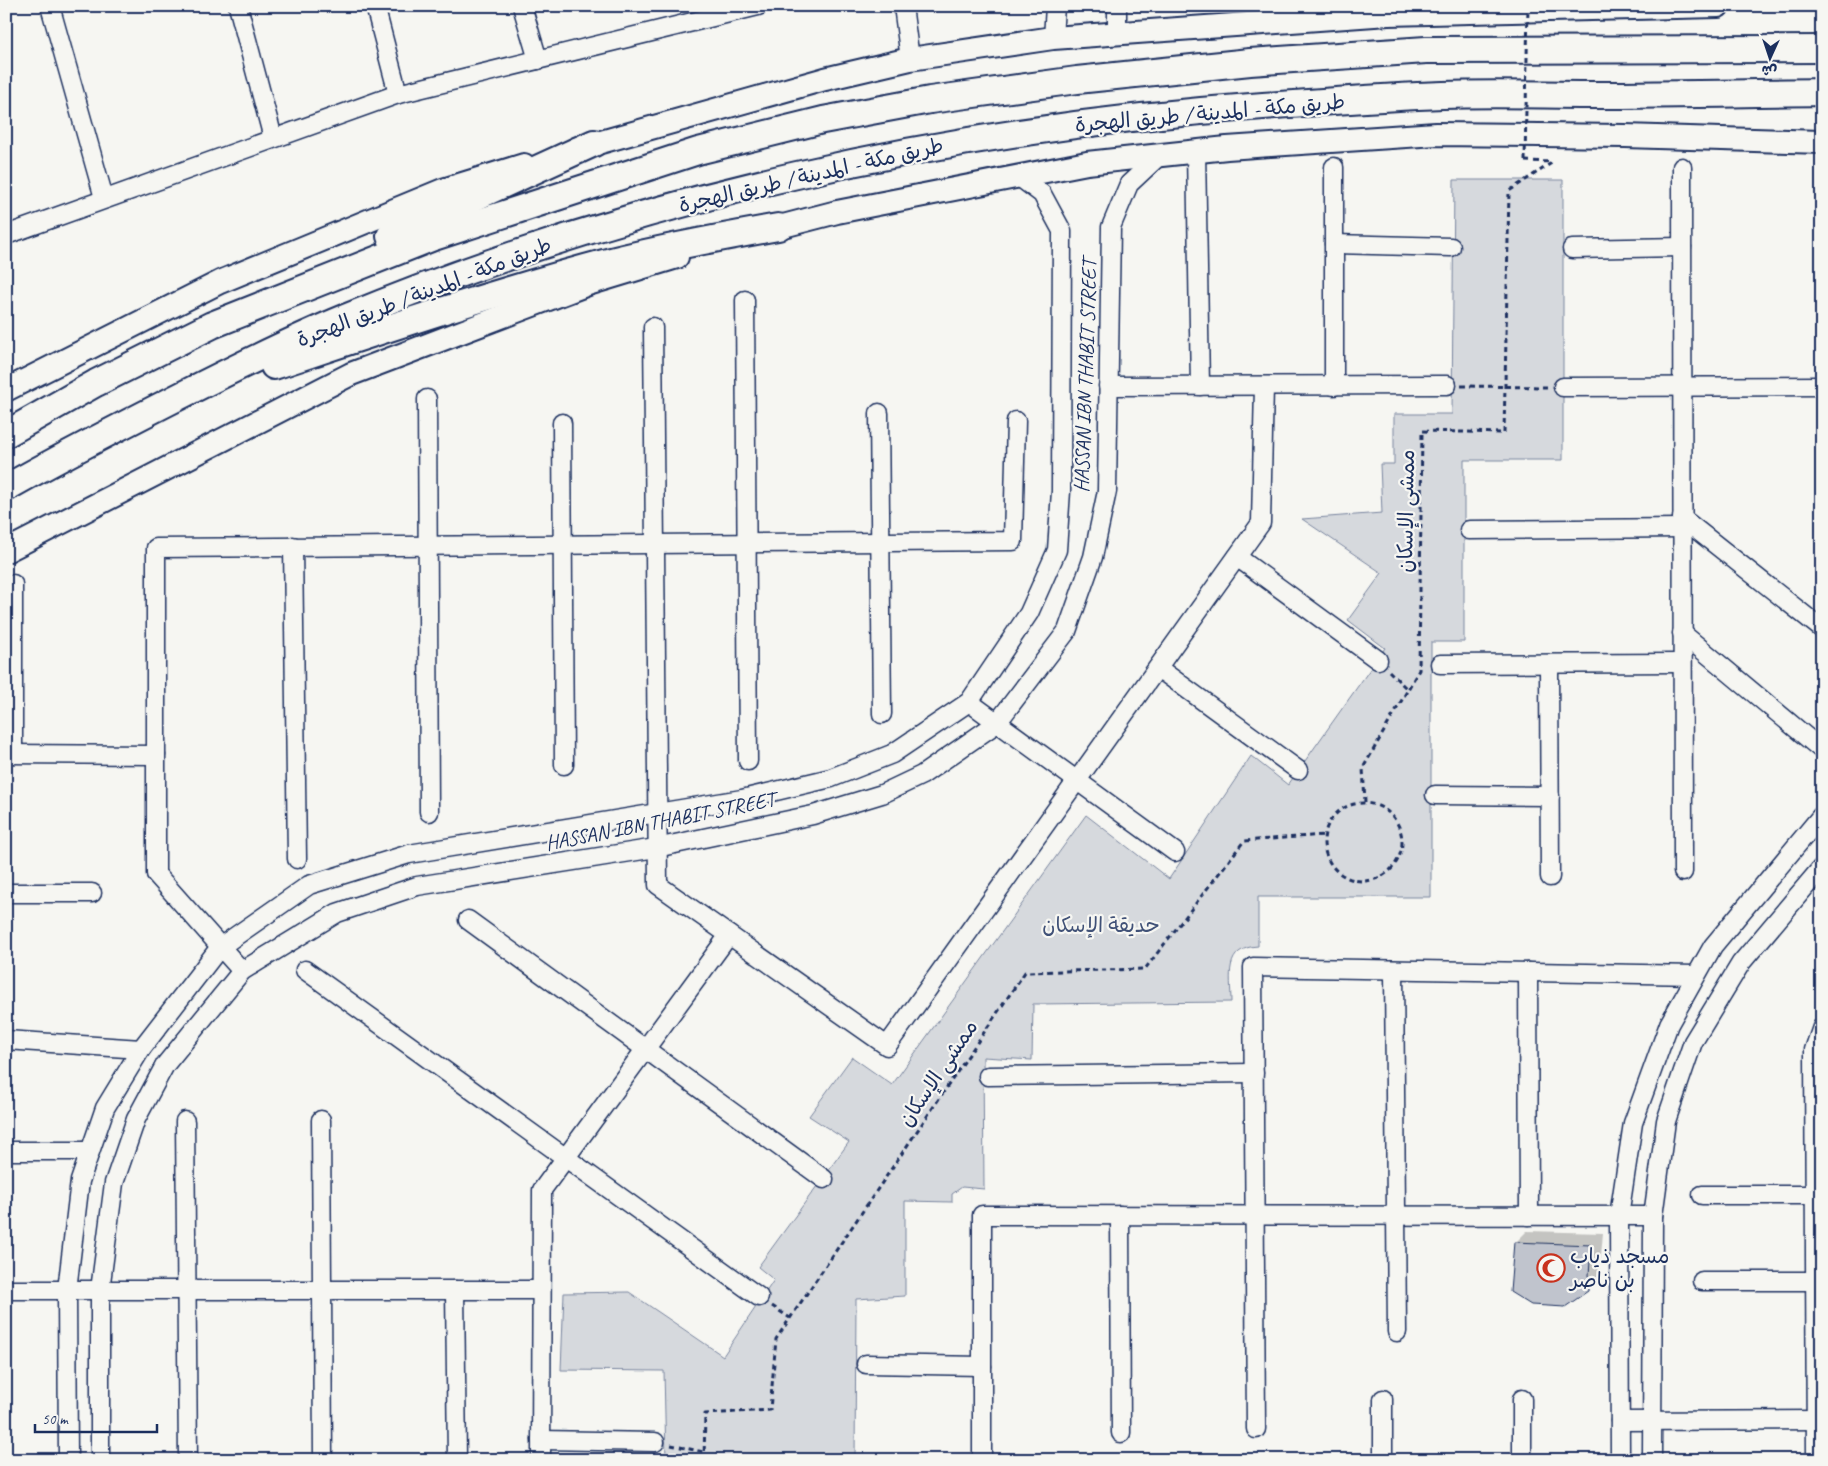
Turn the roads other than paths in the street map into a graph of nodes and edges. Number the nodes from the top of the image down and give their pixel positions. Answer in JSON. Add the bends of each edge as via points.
{"nodes":[{"id":1,"x":50,"y":6,"type":"edge"},
{"id":2,"x":238,"y":6,"type":"edge"},
{"id":3,"x":375,"y":6,"type":"edge"},
{"id":4,"x":522,"y":6,"type":"edge"},
{"id":5,"x":758,"y":6,"type":"edge"},
{"id":6,"x":903,"y":6,"type":"edge"},
{"id":7,"x":1055,"y":6,"type":"edge"},
{"id":8,"x":1117,"y":6,"type":"edge"},
{"id":9,"x":1718,"y":6,"type":"edge"},
{"id":10,"x":1387,"y":10,"type":"edge"},
{"id":11,"x":1345,"y":12,"type":"edge"},
{"id":12,"x":1117,"y":33,"type":"junction"},
{"id":13,"x":1822,"y":37,"type":"edge"},
{"id":14,"x":1053,"y":38,"type":"junction"},
{"id":15,"x":1822,"y":49,"type":"edge"},
{"id":16,"x":1680,"y":50,"type":"junction"},
{"id":17,"x":910,"y":59,"type":"junction"},
{"id":18,"x":538,"y":60,"type":"junction"},
{"id":19,"x":1822,"y":92,"type":"edge"},
{"id":20,"x":398,"y":94,"type":"junction"},
{"id":21,"x":1599,"y":95,"type":"junction"},
{"id":22,"x":1822,"y":107,"type":"edge"},
{"id":23,"x":273,"y":138,"type":"junction"},
{"id":24,"x":1822,"y":142,"type":"edge"},
{"id":25,"x":594,"y":143,"type":"junction"},
{"id":26,"x":1196,"y":151,"type":"junction"},
{"id":27,"x":1160,"y":155,"type":"junction"},
{"id":28,"x":1334,"y":167,"type":"dead end"},
{"id":29,"x":1682,"y":167,"type":"dead end"},
{"id":30,"x":1018,"y":176,"type":"junction"},
{"id":31,"x":104,"y":198,"type":"junction"},
{"id":32,"x":778,"y":227,"type":"junction"},
{"id":33,"x":6,"y":234,"type":"edge"},
{"id":34,"x":1334,"y":244,"type":"junction"},
{"id":35,"x":1451,"y":247,"type":"dead end"},
{"id":36,"x":1682,"y":247,"type":"junction"},
{"id":37,"x":1572,"y":249,"type":"dead end"},
{"id":38,"x":745,"y":300,"type":"dead end"},
{"id":39,"x":263,"y":303,"type":"junction"},
{"id":40,"x":653,"y":327,"type":"dead end"},
{"id":41,"x":1447,"y":385,"type":"road end"},
{"id":42,"x":1108,"y":386,"type":"junction"},
{"id":43,"x":1200,"y":386,"type":"junction"},
{"id":44,"x":1264,"y":386,"type":"junction"},
{"id":45,"x":1334,"y":386,"type":"junction"},
{"id":46,"x":1822,"y":386,"type":"edge"},
{"id":47,"x":1563,"y":387,"type":"road end"},
{"id":48,"x":1682,"y":387,"type":"junction"},
{"id":49,"x":6,"y":390,"type":"edge"},
{"id":50,"x":427,"y":399,"type":"dead end"},
{"id":51,"x":879,"y":413,"type":"dead end"},
{"id":52,"x":140,"y":416,"type":"junction"},
{"id":53,"x":1016,"y":421,"type":"dead end"},
{"id":54,"x":562,"y":423,"type":"dead end"},
{"id":55,"x":6,"y":434,"type":"edge"},
{"id":56,"x":6,"y":488,"type":"edge"},
{"id":57,"x":1682,"y":523,"type":"junction"},
{"id":58,"x":1469,"y":530,"type":"dead end"},
{"id":59,"x":880,"y":542,"type":"junction"},
{"id":60,"x":747,"y":543,"type":"junction"},
{"id":61,"x":562,"y":544,"type":"junction"},
{"id":62,"x":655,"y":544,"type":"junction"},
{"id":63,"x":428,"y":545,"type":"junction"},
{"id":64,"x":293,"y":546,"type":"junction"},
{"id":65,"x":6,"y":551,"type":"edge"},
{"id":66,"x":1237,"y":557,"type":"junction"},
{"id":67,"x":13,"y":584,"type":"dead end"},
{"id":68,"x":1822,"y":629,"type":"edge"},
{"id":69,"x":1682,"y":633,"type":"junction"},
{"id":70,"x":1378,"y":660,"type":"road end"},
{"id":71,"x":1682,"y":663,"type":"junction"},
{"id":72,"x":1440,"y":664,"type":"dead end"},
{"id":73,"x":1549,"y":664,"type":"junction"},
{"id":74,"x":1158,"y":668,"type":"junction"},
{"id":75,"x":969,"y":702,"type":"junction"},
{"id":76,"x":882,"y":714,"type":"dead end"},
{"id":77,"x":997,"y":723,"type":"junction"},
{"id":78,"x":1822,"y":750,"type":"edge"},
{"id":79,"x":10,"y":754,"type":"edge"},
{"id":80,"x":156,"y":755,"type":"junction"},
{"id":81,"x":748,"y":761,"type":"dead end"},
{"id":82,"x":564,"y":765,"type":"dead end"},
{"id":83,"x":1298,"y":770,"type":"dead end"},
{"id":84,"x":1077,"y":781,"type":"junction"},
{"id":85,"x":1435,"y":795,"type":"dead end"},
{"id":86,"x":1550,"y":796,"type":"junction"},
{"id":87,"x":430,"y":812,"type":"dead end"},
{"id":88,"x":657,"y":813,"type":"junction"},
{"id":89,"x":1822,"y":815,"type":"edge"},
{"id":90,"x":656,"y":848,"type":"junction"},
{"id":91,"x":1175,"y":852,"type":"dead end"},
{"id":92,"x":297,"y":859,"type":"dead end"},
{"id":93,"x":1822,"y":867,"type":"edge"},
{"id":94,"x":1682,"y":872,"type":"dead end"},
{"id":95,"x":1550,"y":877,"type":"dead end"},
{"id":96,"x":92,"y":892,"type":"dead end"},
{"id":97,"x":6,"y":893,"type":"edge"},
{"id":98,"x":468,"y":920,"type":"dead end"},
{"id":99,"x":729,"y":935,"type":"junction"},
{"id":100,"x":220,"y":947,"type":"junction"},
{"id":101,"x":305,"y":970,"type":"dead end"},
{"id":102,"x":1394,"y":970,"type":"junction"},
{"id":103,"x":242,"y":971,"type":"junction"},
{"id":104,"x":1528,"y":972,"type":"junction"},
{"id":105,"x":1696,"y":975,"type":"junction"},
{"id":106,"x":1822,"y":1027,"type":"edge"},
{"id":107,"x":6,"y":1040,"type":"edge"},
{"id":108,"x":141,"y":1049,"type":"junction"},
{"id":109,"x":645,"y":1049,"type":"junction"},
{"id":110,"x":1254,"y":1072,"type":"junction"},
{"id":111,"x":988,"y":1076,"type":"dead end"},
{"id":112,"x":321,"y":1120,"type":"dead end"},
{"id":113,"x":185,"y":1121,"type":"dead end"},
{"id":114,"x":6,"y":1151,"type":"edge"},
{"id":115,"x":90,"y":1151,"type":"junction"},
{"id":116,"x":565,"y":1158,"type":"junction"},
{"id":117,"x":824,"y":1179,"type":"dead end"},
{"id":118,"x":1815,"y":1194,"type":"junction"},
{"id":119,"x":1702,"y":1195,"type":"dead end"},
{"id":120,"x":1120,"y":1215,"type":"junction"},
{"id":121,"x":1255,"y":1215,"type":"junction"},
{"id":122,"x":1396,"y":1215,"type":"junction"},
{"id":123,"x":1530,"y":1216,"type":"junction"},
{"id":124,"x":1619,"y":1216,"type":"junction"},
{"id":125,"x":1653,"y":1216,"type":"junction"},
{"id":126,"x":1702,"y":1281,"type":"dead end"},
{"id":127,"x":1815,"y":1281,"type":"junction"},
{"id":128,"x":6,"y":1290,"type":"edge"},
{"id":129,"x":67,"y":1290,"type":"junction"},
{"id":130,"x":100,"y":1290,"type":"junction"},
{"id":131,"x":186,"y":1290,"type":"junction"},
{"id":132,"x":322,"y":1290,"type":"junction"},
{"id":133,"x":456,"y":1290,"type":"junction"},
{"id":134,"x":541,"y":1290,"type":"junction"},
{"id":135,"x":759,"y":1297,"type":"road end"},
{"id":136,"x":1397,"y":1332,"type":"dead end"},
{"id":137,"x":866,"y":1364,"type":"dead end"},
{"id":138,"x":982,"y":1366,"type":"junction"},
{"id":139,"x":1382,"y":1398,"type":"dead end"},
{"id":140,"x":1522,"y":1399,"type":"dead end"},
{"id":141,"x":1819,"y":1420,"type":"edge"},
{"id":142,"x":1620,"y":1421,"type":"junction"},
{"id":143,"x":1652,"y":1421,"type":"junction"},
{"id":144,"x":1256,"y":1429,"type":"dead end"},
{"id":145,"x":1121,"y":1433,"type":"dead end"},
{"id":146,"x":541,"y":1440,"type":"junction"},
{"id":147,"x":655,"y":1442,"type":"road end"},
{"id":148,"x":982,"y":1459,"type":"edge"},
{"id":149,"x":68,"y":1460,"type":"edge"},
{"id":150,"x":100,"y":1460,"type":"edge"},
{"id":151,"x":188,"y":1460,"type":"edge"},
{"id":152,"x":323,"y":1460,"type":"edge"},
{"id":153,"x":457,"y":1460,"type":"edge"},
{"id":154,"x":540,"y":1460,"type":"edge"},
{"id":155,"x":1383,"y":1460,"type":"edge"},
{"id":156,"x":1522,"y":1460,"type":"edge"},
{"id":157,"x":1620,"y":1460,"type":"edge"},
{"id":158,"x":1652,"y":1460,"type":"edge"},
{"id":159,"x":1816,"y":1460,"type":"edge"}],
"edges":[{"from":1,"to":31,"type":"street"},
{"from":2,"to":23,"type":"street"},
{"from":3,"to":20,"type":"street"},
{"from":4,"to":18,"type":"street"},
{"from":5,"to":18,"type":"street"},
{"from":6,"to":17,"type":"street"},
{"from":7,"to":14,"type":"street"},
{"from":8,"to":12,"type":"street"},
{"from":9,"to":10,"type":"main road"},
{"from":10,"to":11,"type":"main road"},
{"from":11,"to":12,"type":"main road"},
{"from":12,"to":14,"type":"main road"},
{"from":13,"to":16,"type":"highway"},
{"from":14,"to":17,"type":"main road"},
{"from":15,"to":16,"type":"highway","name":"طريق مكة - المدينة / طريق الهجرة"},
{"from":16,"to":39,"type":"highway","name":"طريق مكة - المدينة / طريق الهجرة","via":[[1426,50],[1250,62],[1077,80],[930,100],[823,120],[698,151],[431,238]]},
{"from":17,"to":25,"type":"main road","via":[[825,78]]},
{"from":18,"to":20,"type":"street"},
{"from":19,"to":21,"type":"highway","name":"طريق مكة - المدينة / طريق الهجرة"},
{"from":20,"to":23,"type":"street"},
{"from":21,"to":22,"type":"highway"},
{"from":21,"to":52,"type":"highway","name":"طريق مكة - المدينة / طريق الهجرة","via":[[1446,94],[1258,106],[937,144],[843,163],[574,236],[458,275],[343,318]]},
{"from":23,"to":31,"type":"street"},
{"from":24,"to":26,"type":"main road","via":[[1436,134]]},
{"from":25,"to":39,"type":"highway","via":[[388,237]]},
{"from":25,"to":49,"type":"main road","via":[[443,190],[229,278]]},
{"from":26,"to":27,"type":"main road"},
{"from":26,"to":43,"type":"street"},
{"from":27,"to":30,"type":"main road","via":[[1087,163]]},
{"from":27,"to":42,"type":"street","name":"HASSAN IBN THABIT STREET","via":[[1129,184],[1111,227]]},
{"from":28,"to":34,"type":"street"},
{"from":29,"to":36,"type":"street"},
{"from":30,"to":32,"type":"main road"},
{"from":30,"to":75,"type":"street","name":"HASSAN IBN THABIT STREET","via":[[1042,194],[1062,231],[1058,550],[1029,613]]},
{"from":31,"to":33,"type":"street"},
{"from":32,"to":52,"type":"highway","via":[[611,261],[478,300],[247,375]]},
{"from":32,"to":65,"type":"main road","via":[[588,284],[351,374]]},
{"from":34,"to":35,"type":"street"},
{"from":34,"to":45,"type":"street"},
{"from":36,"to":37,"type":"street"},
{"from":36,"to":48,"type":"street"},
{"from":38,"to":60,"type":"street"},
{"from":39,"to":55,"type":"highway","name":"طريق مكة - المدينة / طريق الهجرة","via":[[96,383]]},
{"from":40,"to":62,"type":"street"},
{"from":41,"to":45,"type":"street"},
{"from":42,"to":43,"type":"street"},
{"from":42,"to":77,"type":"street","name":"HASSAN IBN THABIT STREET","via":[[1107,491],[1092,557],[1067,631]]},
{"from":43,"to":44,"type":"street"},
{"from":44,"to":45,"type":"street"},
{"from":44,"to":66,"type":"street","via":[[1261,523]]},
{"from":46,"to":48,"type":"street"},
{"from":47,"to":48,"type":"street"},
{"from":48,"to":57,"type":"street"},
{"from":50,"to":63,"type":"street"},
{"from":51,"to":59,"type":"street"},
{"from":52,"to":56,"type":"highway","name":"طريق مكة - المدينة / طريق الهجرة"},
{"from":53,"to":59,"type":"street","via":[[1013,541]]},
{"from":54,"to":61,"type":"street"},
{"from":57,"to":58,"type":"street"},
{"from":57,"to":68,"type":"street"},
{"from":57,"to":69,"type":"street"},
{"from":59,"to":60,"type":"street"},
{"from":59,"to":76,"type":"street"},
{"from":60,"to":62,"type":"street"},
{"from":60,"to":81,"type":"street"},
{"from":61,"to":62,"type":"street"},
{"from":61,"to":63,"type":"street"},
{"from":61,"to":82,"type":"street"},
{"from":62,"to":88,"type":"street"},
{"from":63,"to":64,"type":"street"},
{"from":63,"to":87,"type":"street"},
{"from":64,"to":80,"type":"street","via":[[156,548]]},
{"from":64,"to":92,"type":"street"},
{"from":66,"to":70,"type":"street"},
{"from":66,"to":74,"type":"street"},
{"from":67,"to":79,"type":"street"},
{"from":69,"to":71,"type":"street"},
{"from":69,"to":78,"type":"street"},
{"from":71,"to":73,"type":"street"},
{"from":71,"to":94,"type":"street"},
{"from":72,"to":73,"type":"street"},
{"from":73,"to":86,"type":"street"},
{"from":74,"to":83,"type":"street"},
{"from":74,"to":84,"type":"street"},
{"from":75,"to":77,"type":"street"},
{"from":75,"to":88,"type":"street","name":"HASSAN IBN THABIT STREET","via":[[892,754],[831,778],[742,799]]},
{"from":77,"to":84,"type":"street"},
{"from":77,"to":90,"type":"street","name":"HASSAN IBN THABIT STREET","via":[[922,775],[882,794],[812,815]]},
{"from":79,"to":80,"type":"street"},
{"from":80,"to":100,"type":"street","via":[[156,874]]},
{"from":84,"to":91,"type":"street"},
{"from":84,"to":99,"type":"street","via":[[887,1046]]},
{"from":85,"to":86,"type":"street"},
{"from":86,"to":95,"type":"street"},
{"from":88,"to":90,"type":"street"},
{"from":88,"to":100,"type":"street","name":"HASSAN IBN THABIT STREET","via":[[400,856],[309,885]]},
{"from":89,"to":105,"type":"street","via":[[1713,946]]},
{"from":90,"to":99,"type":"street","via":[[658,885]]},
{"from":90,"to":103,"type":"street","name":"HASSAN IBN THABIT STREET","via":[[417,886],[338,913]]},
{"from":93,"to":125,"type":"street","via":[[1741,963],[1693,1042],[1666,1122]]},
{"from":96,"to":97,"type":"street"},
{"from":98,"to":109,"type":"street"},
{"from":99,"to":109,"type":"street"},
{"from":100,"to":103,"type":"street"},
{"from":100,"to":108,"type":"street","name":"HASSAN IBN THABIT STREET"},
{"from":101,"to":116,"type":"street"},
{"from":102,"to":104,"type":"street"},
{"from":102,"to":110,"type":"street","via":[[1253,967]]},
{"from":102,"to":122,"type":"street"},
{"from":103,"to":130,"type":"street","name":"HASSAN IBN THABIT STREET","via":[[165,1065],[136,1119],[114,1183]]},
{"from":104,"to":105,"type":"street"},
{"from":104,"to":123,"type":"street"},
{"from":105,"to":124,"type":"street","via":[[1669,1024],[1633,1123]]},
{"from":106,"to":118,"type":"street","via":[[1814,1050]]},
{"from":107,"to":108,"type":"street"},
{"from":108,"to":115,"type":"street","name":"HASSAN IBN THABIT STREET","via":[[105,1108]]},
{"from":109,"to":116,"type":"street"},
{"from":109,"to":117,"type":"street"},
{"from":110,"to":111,"type":"street"},
{"from":110,"to":121,"type":"street"},
{"from":112,"to":132,"type":"street"},
{"from":113,"to":131,"type":"street"},
{"from":114,"to":115,"type":"street"},
{"from":115,"to":129,"type":"street","name":"HASSAN IBN THABIT STREET","via":[[80,1181]]},
{"from":116,"to":134,"type":"street","via":[[542,1190]]},
{"from":116,"to":135,"type":"street"},
{"from":118,"to":119,"type":"street"},
{"from":118,"to":127,"type":"street"},
{"from":120,"to":121,"type":"street"},
{"from":120,"to":138,"type":"street","via":[[982,1215]]},
{"from":120,"to":145,"type":"street"},
{"from":121,"to":122,"type":"street"},
{"from":121,"to":144,"type":"street"},
{"from":122,"to":123,"type":"street"},
{"from":122,"to":136,"type":"street"},
{"from":123,"to":124,"type":"street"},
{"from":124,"to":125,"type":"street"},
{"from":124,"to":142,"type":"street"},
{"from":125,"to":143,"type":"street"},
{"from":126,"to":127,"type":"street"},
{"from":127,"to":141,"type":"street"},
{"from":128,"to":129,"type":"street"},
{"from":129,"to":130,"type":"street"},
{"from":129,"to":149,"type":"street","name":"HASSAN IBN THABIT STREET"},
{"from":130,"to":131,"type":"street"},
{"from":130,"to":150,"type":"street","name":"HASSAN IBN THABIT STREET"},
{"from":131,"to":132,"type":"street"},
{"from":131,"to":151,"type":"street"},
{"from":132,"to":133,"type":"street"},
{"from":132,"to":152,"type":"street"},
{"from":133,"to":134,"type":"street"},
{"from":133,"to":153,"type":"street"},
{"from":134,"to":146,"type":"street"},
{"from":137,"to":138,"type":"street"},
{"from":138,"to":148,"type":"street"},
{"from":139,"to":155,"type":"street"},
{"from":140,"to":156,"type":"street"},
{"from":141,"to":143,"type":"street"},
{"from":141,"to":159,"type":"street"},
{"from":142,"to":143,"type":"street"},
{"from":142,"to":157,"type":"street"},
{"from":143,"to":158,"type":"street"},
{"from":146,"to":147,"type":"street"},
{"from":146,"to":154,"type":"street"}]}
